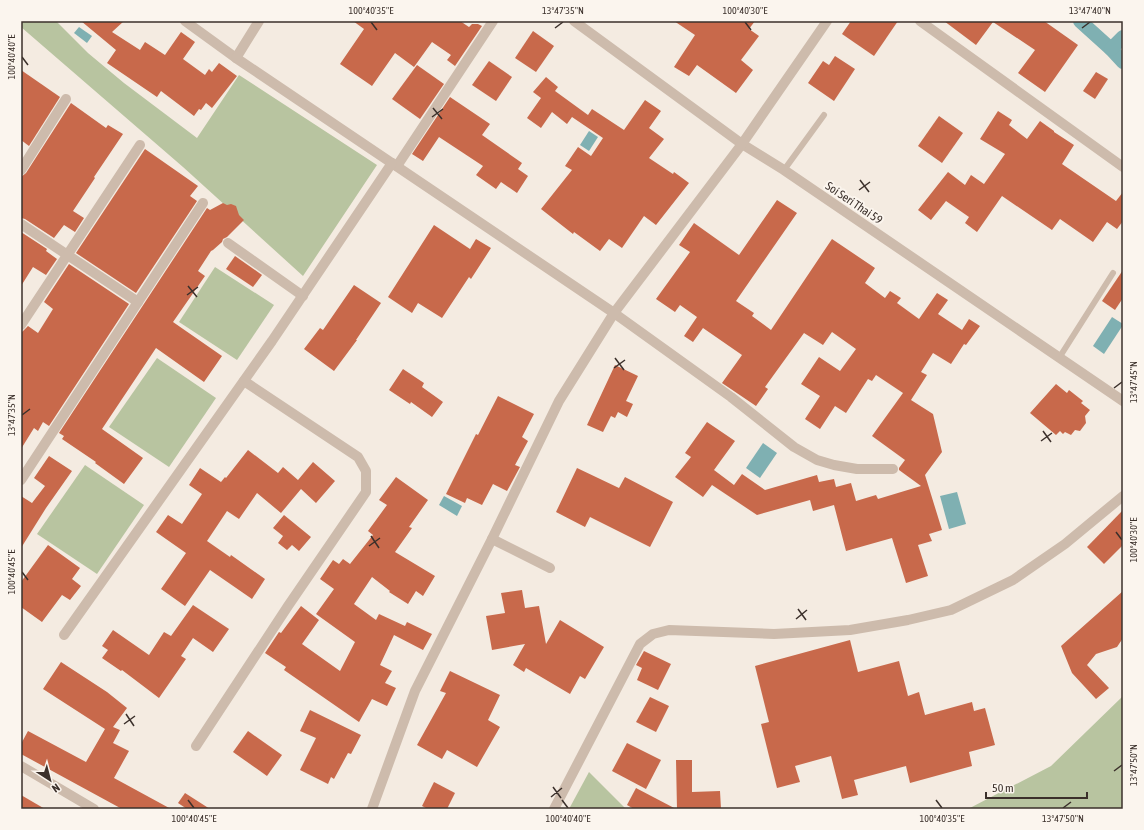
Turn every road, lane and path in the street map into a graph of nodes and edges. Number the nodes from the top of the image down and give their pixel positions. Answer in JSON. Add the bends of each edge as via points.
{"nodes":[{"id":1,"x":184,"y":21,"type":"edge"},
{"id":2,"x":259,"y":21,"type":"edge"},
{"id":3,"x":493,"y":21,"type":"edge"},
{"id":4,"x":574,"y":21,"type":"edge"},
{"id":5,"x":827,"y":21,"type":"edge"},
{"id":6,"x":920,"y":21,"type":"edge"},
{"id":7,"x":236,"y":58,"type":"junction"},
{"id":8,"x":66,"y":99,"type":"dead end"},
{"id":9,"x":824,"y":114,"type":"dead end"},
{"id":10,"x":742,"y":144,"type":"junction"},
{"id":11,"x":140,"y":146,"type":"dead end"},
{"id":12,"x":395,"y":165,"type":"junction"},
{"id":13,"x":1123,"y":167,"type":"edge"},
{"id":14,"x":21,"y":170,"type":"edge"},
{"id":15,"x":784,"y":170,"type":"junction"},
{"id":16,"x":203,"y":203,"type":"dead end"},
{"id":17,"x":21,"y":224,"type":"edge"},
{"id":18,"x":228,"y":243,"type":"dead end"},
{"id":19,"x":68,"y":254,"type":"junction"},
{"id":20,"x":1113,"y":273,"type":"dead end"},
{"id":21,"x":302,"y":296,"type":"junction"},
{"id":22,"x":138,"y":302,"type":"junction"},
{"id":23,"x":614,"y":313,"type":"junction"},
{"id":24,"x":21,"y":325,"type":"edge"},
{"id":25,"x":1059,"y":358,"type":"junction"},
{"id":26,"x":244,"y":381,"type":"junction"},
{"id":27,"x":1123,"y":401,"type":"edge"},
{"id":28,"x":892,"y":469,"type":"dead end"},
{"id":29,"x":21,"y":480,"type":"edge"},
{"id":30,"x":1123,"y":496,"type":"edge"},
{"id":31,"x":492,"y":539,"type":"junction"},
{"id":32,"x":550,"y":568,"type":"dead end"},
{"id":33,"x":64,"y":635,"type":"dead end"},
{"id":34,"x":196,"y":746,"type":"dead end"},
{"id":35,"x":21,"y":766,"type":"edge"},
{"id":36,"x":94,"y":809,"type":"edge"},
{"id":37,"x":372,"y":809,"type":"edge"},
{"id":38,"x":554,"y":809,"type":"edge"}],
"edges":[{"from":1,"to":7,"type":"street"},
{"from":2,"to":7,"type":"street"},
{"from":3,"to":12,"type":"street"},
{"from":4,"to":10,"type":"street","name":"Soi Seri Thai 59"},
{"from":5,"to":10,"type":"street"},
{"from":6,"to":13,"type":"street"},
{"from":7,"to":12,"type":"street"},
{"from":8,"to":14,"type":"street"},
{"from":9,"to":15,"type":"lane"},
{"from":10,"to":15,"type":"street","name":"Soi Seri Thai 59"},
{"from":10,"to":23,"type":"street"},
{"from":11,"to":19,"type":"street"},
{"from":12,"to":21,"type":"street"},
{"from":12,"to":23,"type":"street"},
{"from":15,"to":25,"type":"street","name":"Soi Seri Thai 59"},
{"from":16,"to":22,"type":"street"},
{"from":17,"to":19,"type":"street"},
{"from":18,"to":21,"type":"street"},
{"from":19,"to":22,"type":"street"},
{"from":19,"to":24,"type":"street"},
{"from":20,"to":25,"type":"lane"},
{"from":21,"to":26,"type":"street"},
{"from":22,"to":29,"type":"street"},
{"from":23,"to":28,"type":"street","via":[[731,397],[794,447],[817,460],[857,469]]},
{"from":23,"to":31,"type":"street","via":[[559,401]]},
{"from":25,"to":27,"type":"street","name":"Soi Seri Thai 59"},
{"from":26,"to":33,"type":"street"},
{"from":26,"to":34,"type":"street","via":[[358,457],[366,471],[366,492]]},
{"from":30,"to":38,"type":"street","via":[[1065,544],[1013,580],[951,610],[850,630],[774,634],[669,630],[653,634],[640,644]]},
{"from":31,"to":32,"type":"street"},
{"from":31,"to":37,"type":"street","via":[[415,691]]},
{"from":35,"to":36,"type":"street"}]}
